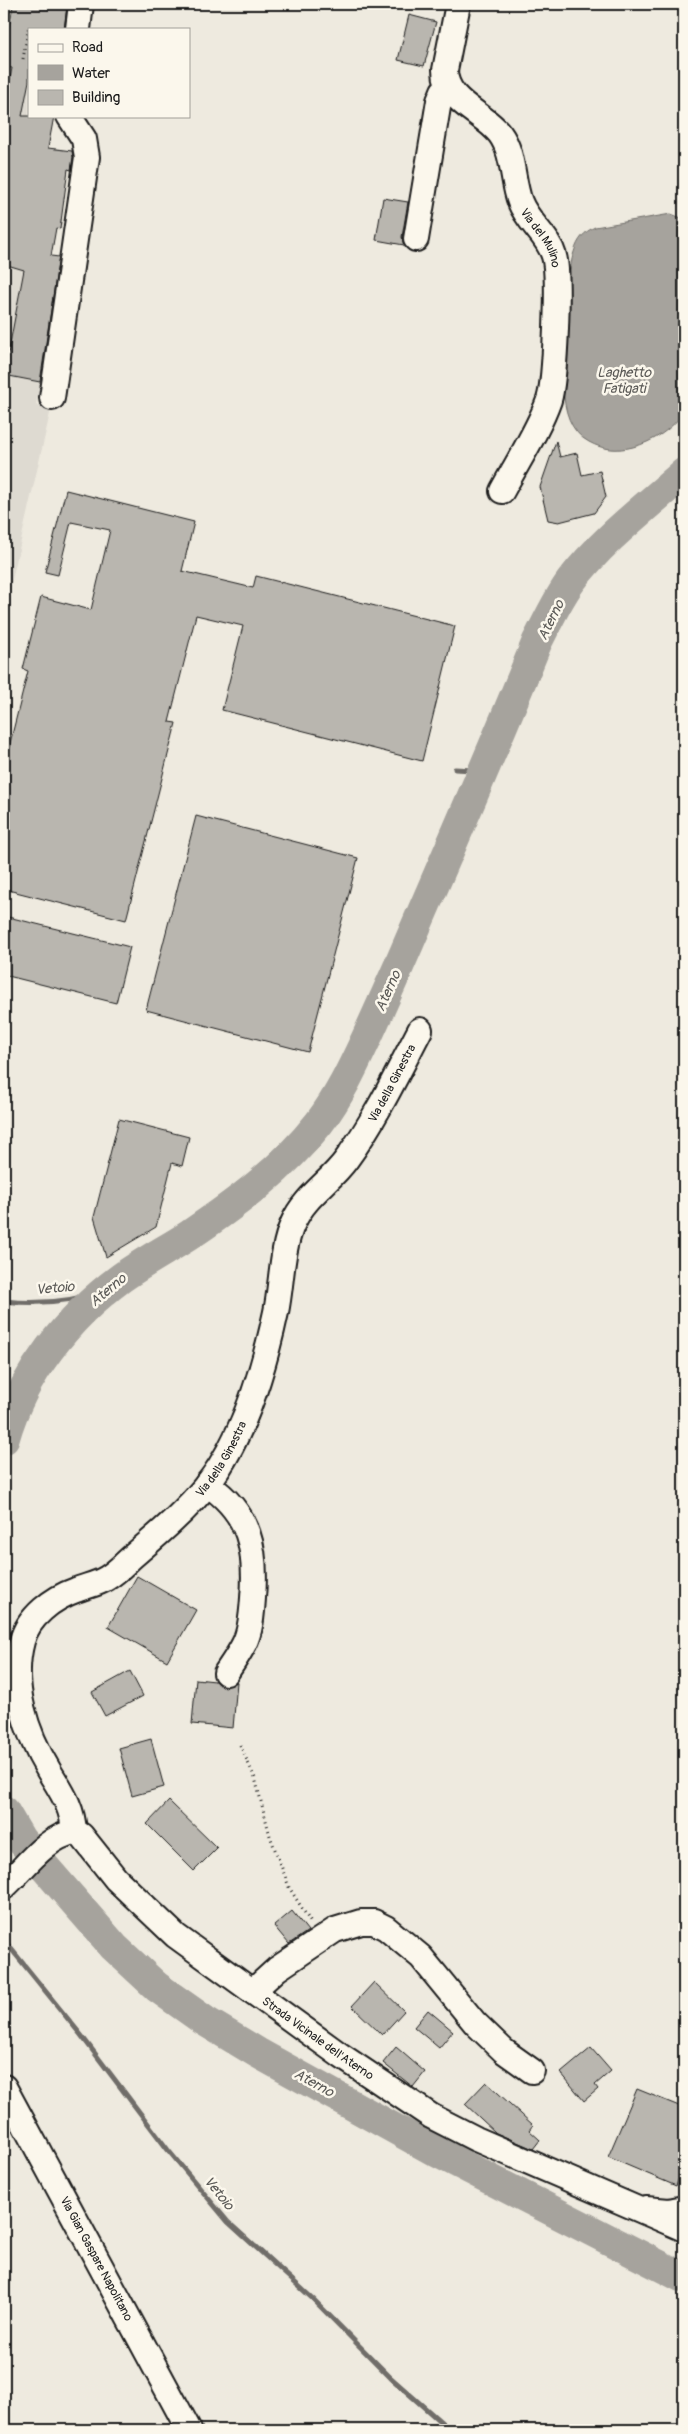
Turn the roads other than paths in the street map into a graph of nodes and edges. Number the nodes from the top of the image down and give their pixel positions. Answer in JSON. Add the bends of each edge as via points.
{"nodes":[{"id":1,"x":82,"y":4,"type":"edge"},
{"id":2,"x":458,"y":4,"type":"edge"},
{"id":3,"x":78,"y":28,"type":"edge"},
{"id":4,"x":448,"y":86,"type":"junction"},
{"id":5,"x":70,"y":118,"type":"edge"},
{"id":6,"x":416,"y":239,"type":"dead end"},
{"id":7,"x":52,"y":398,"type":"dead end"},
{"id":8,"x":502,"y":490,"type":"dead end"},
{"id":9,"x":420,"y":1030,"type":"dead end"},
{"id":10,"x":207,"y":1484,"type":"junction"},
{"id":11,"x":226,"y":1673,"type":"dead end"},
{"id":12,"x":74,"y":1832,"type":"junction"},
{"id":13,"x":7,"y":1884,"type":"edge"},
{"id":14,"x":253,"y":1990,"type":"junction"},
{"id":15,"x":532,"y":2071,"type":"dead end"},
{"id":16,"x":4,"y":2087,"type":"edge"},
{"id":17,"x":684,"y":2208,"type":"edge"},
{"id":18,"x":634,"y":2209,"type":"junction"},
{"id":19,"x":684,"y":2229,"type":"edge"},
{"id":20,"x":189,"y":2430,"type":"edge"}],
"edges":[{"from":1,"to":3,"type":"street"},
{"from":2,"to":4,"type":"street","via":[[445,70]]},
{"from":4,"to":6,"type":"street","via":[[438,101]]},
{"from":4,"to":8,"type":"street","name":"Via del Mulino","via":[[454,96],[496,130],[505,142],[523,209],[550,244],[556,262],[551,392]]},
{"from":5,"to":7,"type":"street","via":[[84,139],[87,157]]},
{"from":9,"to":10,"type":"street","name":"Via della Ginestra","via":[[378,1110],[347,1158],[304,1206],[293,1224],[285,1251],[276,1312],[257,1384],[225,1456]]},
{"from":10,"to":11,"type":"street","via":[[231,1503],[243,1522],[254,1551],[252,1611],[245,1642]]},
{"from":10,"to":12,"type":"street","name":"Via della Ginestra","via":[[171,1523],[110,1576],[70,1592],[45,1608],[22,1639],[19,1679],[22,1708],[40,1755],[68,1802]]},
{"from":12,"to":13,"type":"street","via":[[66,1833],[28,1860]]},
{"from":12,"to":14,"type":"street","name":"Strada Vicinale dell'Aterno","via":[[81,1835],[116,1879],[155,1918]]},
{"from":14,"to":15,"type":"street","via":[[277,1969],[335,1930],[353,1924],[380,1924],[421,1957],[488,2036]]},
{"from":14,"to":18,"type":"street","name":"Strada Vicinale dell'Aterno","via":[[340,2055],[444,2124]]},
{"from":16,"to":20,"type":"street","name":"Via Gian Gaspare Napolitano"},
{"from":17,"to":18,"type":"street","via":[[668,2211]]},
{"from":18,"to":19,"type":"street","name":"Strada Vicinale dell'Aterno"}]}
